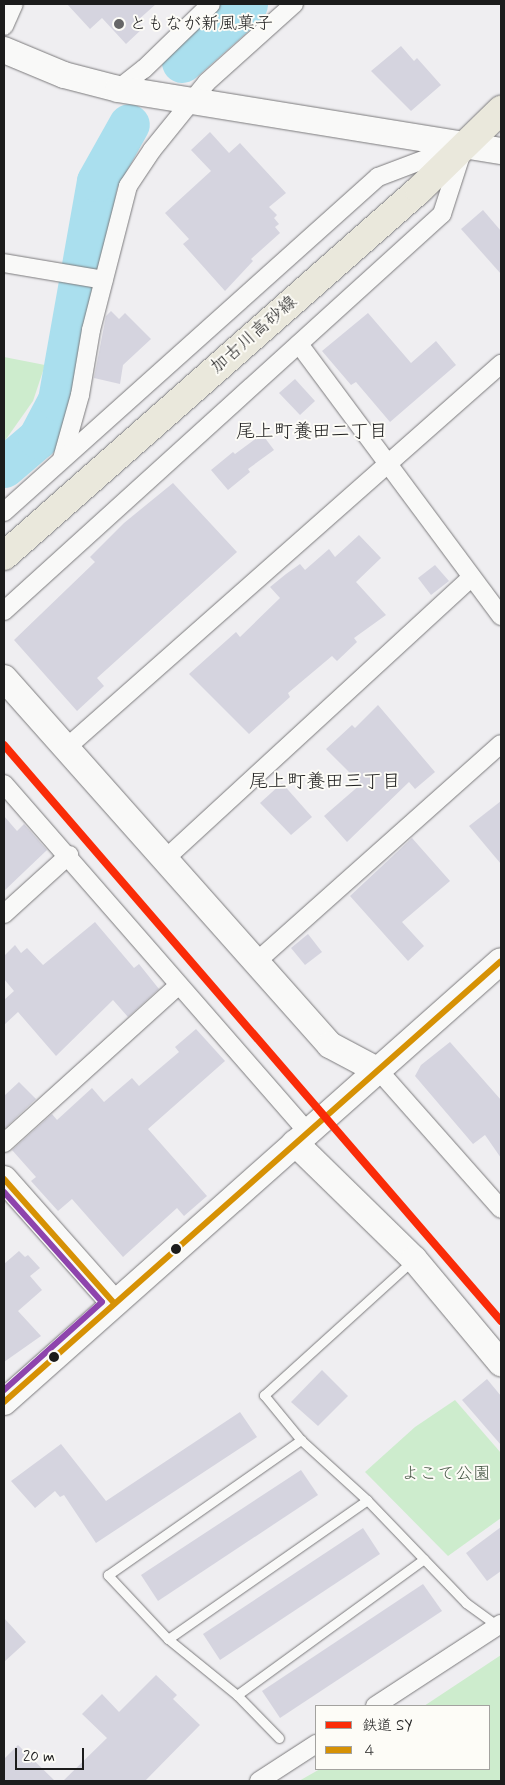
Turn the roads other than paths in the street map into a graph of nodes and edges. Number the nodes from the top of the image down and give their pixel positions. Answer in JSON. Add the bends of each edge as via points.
{"nodes":[{"id":1,"x":14,"y":4,"type":"edge"},
{"id":2,"x":211,"y":4,"type":"edge"},
{"id":3,"x":294,"y":4,"type":"edge"},
{"id":4,"x":4,"y":26,"type":"edge"},
{"id":5,"x":4,"y":50,"type":"edge"},
{"id":6,"x":127,"y":90,"type":"junction"},
{"id":7,"x":186,"y":100,"type":"junction"},
{"id":8,"x":501,"y":110,"type":"edge"},
{"id":9,"x":464,"y":144,"type":"junction"},
{"id":10,"x":501,"y":151,"type":"edge"},
{"id":11,"x":4,"y":263,"type":"edge"},
{"id":12,"x":104,"y":280,"type":"junction"},
{"id":13,"x":299,"y":344,"type":"junction"},
{"id":14,"x":501,"y":364,"type":"edge"},
{"id":15,"x":62,"y":460,"type":"junction"},
{"id":16,"x":387,"y":462,"type":"junction"},
{"id":17,"x":4,"y":512,"type":"edge"},
{"id":18,"x":4,"y":556,"type":"edge"},
{"id":19,"x":472,"y":577,"type":"junction"},
{"id":20,"x":4,"y":611,"type":"edge"},
{"id":21,"x":501,"y":616,"type":"edge"},
{"id":22,"x":4,"y":678,"type":"edge"},
{"id":23,"x":501,"y":744,"type":"edge"},
{"id":24,"x":65,"y":749,"type":"junction"},
{"id":25,"x":4,"y":784,"type":"edge"},
{"id":26,"x":68,"y":855,"type":"junction"},
{"id":27,"x":164,"y":860,"type":"junction"},
{"id":28,"x":4,"y":914,"type":"edge"},
{"id":29,"x":501,"y":961,"type":"edge"},
{"id":30,"x":255,"y":963,"type":"junction"},
{"id":31,"x":178,"y":986,"type":"junction"},
{"id":32,"x":379,"y":1071,"type":"junction"},
{"id":33,"x":301,"y":1137,"type":"junction"},
{"id":34,"x":4,"y":1143,"type":"edge"},
{"id":35,"x":4,"y":1178,"type":"edge"},
{"id":36,"x":498,"y":1200,"type":"edge"},
{"id":37,"x":414,"y":1259,"type":"junction"},
{"id":38,"x":114,"y":1303,"type":"junction"},
{"id":39,"x":501,"y":1363,"type":"edge"},
{"id":40,"x":4,"y":1402,"type":"edge"},
{"id":41,"x":301,"y":1440,"type":"junction"},
{"id":42,"x":367,"y":1500,"type":"junction"},
{"id":43,"x":424,"y":1560,"type":"junction"},
{"id":44,"x":500,"y":1625,"type":"edge"},
{"id":45,"x":168,"y":1638,"type":"junction"},
{"id":46,"x":237,"y":1695,"type":"junction"},
{"id":47,"x":377,"y":1705,"type":"edge"},
{"id":48,"x":279,"y":1738,"type":"dead end"},
{"id":49,"x":315,"y":1745,"type":"edge"},
{"id":50,"x":259,"y":1781,"type":"edge"}],
"edges":[{"from":1,"to":4,"type":"street"},
{"from":2,"to":6,"type":"street","via":[[144,69]]},
{"from":3,"to":7,"type":"street"},
{"from":5,"to":6,"type":"street","via":[[64,75]]},
{"from":6,"to":7,"type":"street"},
{"from":7,"to":9,"type":"street"},
{"from":7,"to":12,"type":"street","via":[[128,186]]},
{"from":8,"to":9,"type":"main road","name":"加古川高砂線"},
{"from":9,"to":10,"type":"street"},
{"from":9,"to":13,"type":"street","via":[[442,214]]},
{"from":9,"to":15,"type":"street","via":[[378,177]]},
{"from":9,"to":18,"type":"main road","name":"加古川高砂線","via":[[419,190]]},
{"from":11,"to":12,"type":"street"},
{"from":12,"to":15,"type":"street","via":[[91,330],[80,395]]},
{"from":13,"to":16,"type":"street"},
{"from":13,"to":20,"type":"street"},
{"from":14,"to":16,"type":"street"},
{"from":15,"to":17,"type":"street"},
{"from":16,"to":19,"type":"street"},
{"from":16,"to":24,"type":"street"},
{"from":19,"to":21,"type":"street"},
{"from":19,"to":27,"type":"street"},
{"from":22,"to":24,"type":"street"},
{"from":23,"to":30,"type":"street"},
{"from":24,"to":27,"type":"street"},
{"from":25,"to":26,"type":"street"},
{"from":26,"to":28,"type":"street"},
{"from":26,"to":31,"type":"street"},
{"from":27,"to":30,"type":"street"},
{"from":29,"to":32,"type":"street"},
{"from":30,"to":32,"type":"street","via":[[330,1045]]},
{"from":31,"to":33,"type":"street"},
{"from":31,"to":34,"type":"street"},
{"from":32,"to":33,"type":"street"},
{"from":32,"to":36,"type":"street"},
{"from":33,"to":37,"type":"street"},
{"from":33,"to":38,"type":"street"},
{"from":35,"to":38,"type":"street"},
{"from":37,"to":39,"type":"street"},
{"from":37,"to":41,"type":"lane","via":[[264,1395]]},
{"from":38,"to":40,"type":"street"},
{"from":41,"to":42,"type":"lane"},
{"from":41,"to":45,"type":"lane","via":[[108,1575]]},
{"from":42,"to":43,"type":"lane"},
{"from":42,"to":45,"type":"lane"},
{"from":43,"to":44,"type":"lane","via":[[466,1603]]},
{"from":43,"to":46,"type":"lane"},
{"from":44,"to":47,"type":"street"},
{"from":45,"to":46,"type":"lane"},
{"from":46,"to":48,"type":"lane"},
{"from":49,"to":50,"type":"street"}]}
